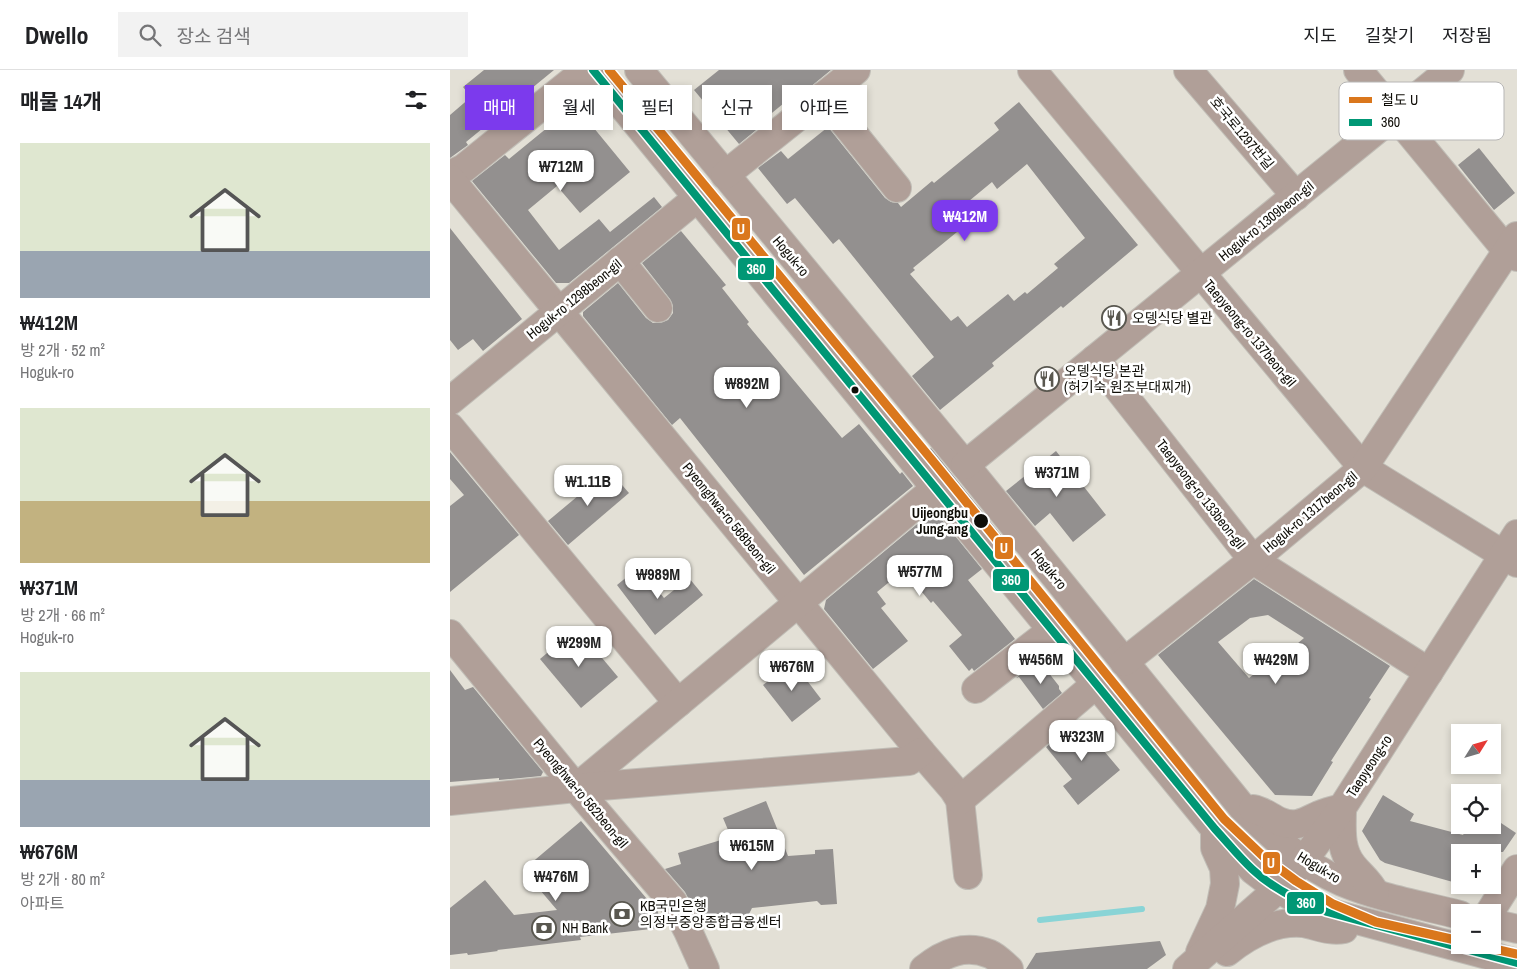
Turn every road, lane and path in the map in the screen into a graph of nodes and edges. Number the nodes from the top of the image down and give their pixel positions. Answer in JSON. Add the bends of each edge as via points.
{"nodes":[{"id":1,"x":586,"y":70,"type":"edge"},
{"id":2,"x":593,"y":70,"type":"edge"},
{"id":3,"x":639,"y":70,"type":"edge"},
{"id":4,"x":856,"y":70,"type":"edge"},
{"id":5,"x":1032,"y":70,"type":"edge"},
{"id":6,"x":1188,"y":70,"type":"edge"},
{"id":7,"x":1358,"y":70,"type":"edge"},
{"id":8,"x":1368,"y":82,"type":"edge"},
{"id":9,"x":837,"y":85,"type":"edge"},
{"id":10,"x":782,"y":129,"type":"edge"},
{"id":11,"x":850,"y":130,"type":"edge"},
{"id":12,"x":1364,"y":140,"type":"edge"},
{"id":13,"x":1417,"y":140,"type":"edge"},
{"id":14,"x":725,"y":175,"type":"junction"},
{"id":15,"x":450,"y":177,"type":"edge"},
{"id":16,"x":897,"y":188,"type":"dead end"},
{"id":17,"x":1296,"y":196,"type":"junction"},
{"id":18,"x":697,"y":198,"type":"junction"},
{"id":19,"x":1514,"y":248,"type":"edge"},
{"id":20,"x":620,"y":261,"type":"junction"},
{"id":21,"x":1201,"y":274,"type":"junction"},
{"id":22,"x":658,"y":308,"type":"dead end"},
{"id":23,"x":559,"y":311,"type":"junction"},
{"id":24,"x":1095,"y":359,"type":"junction"},
{"id":25,"x":450,"y":401,"type":"edge"},
{"id":26,"x":450,"y":427,"type":"edge"},
{"id":27,"x":965,"y":465,"type":"junction"},
{"id":28,"x":1363,"y":468,"type":"junction"},
{"id":29,"x":936,"y":488,"type":"junction"},
{"id":30,"x":1513,"y":551,"type":"edge"},
{"id":31,"x":1253,"y":560,"type":"junction"},
{"id":32,"x":798,"y":603,"type":"junction"},
{"id":33,"x":1052,"y":630,"type":"junction"},
{"id":34,"x":450,"y":634,"type":"edge"},
{"id":35,"x":1124,"y":662,"type":"junction"},
{"id":36,"x":1429,"y":672,"type":"junction"},
{"id":37,"x":1096,"y":684,"type":"junction"},
{"id":38,"x":976,"y":689,"type":"dead end"},
{"id":39,"x":678,"y":703,"type":"junction"},
{"id":40,"x":920,"y":752,"type":"junction"},
{"id":41,"x":576,"y":788,"type":"junction"},
{"id":42,"x":960,"y":800,"type":"junction"},
{"id":43,"x":450,"y":801,"type":"edge"},
{"id":44,"x":1242,"y":807,"type":"junction"},
{"id":45,"x":1342,"y":808,"type":"junction"},
{"id":46,"x":1215,"y":829,"type":"junction"},
{"id":47,"x":1304,"y":860,"type":"junction"},
{"id":48,"x":1517,"y":869,"type":"edge"},
{"id":49,"x":968,"y":875,"type":"dead end"},
{"id":50,"x":1278,"y":889,"type":"junction"},
{"id":51,"x":1376,"y":895,"type":"junction"},
{"id":52,"x":1495,"y":904,"type":"edge"},
{"id":53,"x":1451,"y":913,"type":"edge"},
{"id":54,"x":1368,"y":923,"type":"junction"},
{"id":55,"x":1501,"y":925,"type":"edge"},
{"id":56,"x":1517,"y":929,"type":"edge"},
{"id":57,"x":1458,"y":959,"type":"edge"},
{"id":58,"x":1517,"y":963,"type":"edge"},
{"id":59,"x":702,"y":965,"type":"edge"},
{"id":60,"x":1191,"y":966,"type":"edge"},
{"id":61,"x":924,"y":969,"type":"edge"},
{"id":62,"x":1009,"y":969,"type":"edge"}],
"edges":[{"from":1,"to":15,"type":"street"},
{"from":2,"to":18,"type":"street"},
{"from":3,"to":14,"type":"street","name":"Hoguk-ro"},
{"from":4,"to":9,"type":"street"},
{"from":5,"to":21,"type":"street","name":"Taepyeong-ro 137beon-gil"},
{"from":6,"to":17,"type":"street","name":"호국로1297번길"},
{"from":7,"to":8,"type":"street"},
{"from":10,"to":14,"type":"street"},
{"from":11,"to":16,"type":"street"},
{"from":12,"to":17,"type":"street","name":"Hoguk-ro 1309beon-gil"},
{"from":13,"to":19,"type":"street"},
{"from":14,"to":27,"type":"street","name":"Hoguk-ro"},
{"from":15,"to":23,"type":"street","name":"Pyeonghwa-ro 568beon-gil"},
{"from":17,"to":21,"type":"street","name":"Hoguk-ro 1309beon-gil"},
{"from":18,"to":20,"type":"street","name":"Hoguk-ro 1298beon-gil"},
{"from":18,"to":29,"type":"street"},
{"from":19,"to":28,"type":"street","name":"Hoguk-ro 1317beon-gil"},
{"from":20,"to":22,"type":"street"},
{"from":20,"to":23,"type":"street","name":"Hoguk-ro 1298beon-gil"},
{"from":21,"to":24,"type":"street","name":"Hoguk-ro 1309beon-gil"},
{"from":21,"to":28,"type":"street","name":"Taepyeong-ro 137beon-gil"},
{"from":23,"to":25,"type":"street","name":"Hoguk-ro 1298beon-gil"},
{"from":23,"to":32,"type":"street","name":"Pyeonghwa-ro 568beon-gil"},
{"from":24,"to":27,"type":"street","name":"Hoguk-ro 1309beon-gil"},
{"from":24,"to":31,"type":"street","name":"Taepyeong-ro 133beon-gil"},
{"from":26,"to":39,"type":"street"},
{"from":27,"to":35,"type":"street","name":"Hoguk-ro"},
{"from":28,"to":30,"type":"street","name":"Taepyeong-ro 137beon-gil"},
{"from":28,"to":31,"type":"street","name":"Hoguk-ro 1317beon-gil"},
{"from":29,"to":32,"type":"street"},
{"from":29,"to":33,"type":"street"},
{"from":30,"to":36,"type":"street","name":"Taepyeong-ro"},
{"from":31,"to":35,"type":"street","name":"Hoguk-ro 1317beon-gil"},
{"from":31,"to":36,"type":"street","name":"Taepyeong-ro 133beon-gil"},
{"from":32,"to":39,"type":"street"},
{"from":32,"to":40,"type":"street","name":"Pyeonghwa-ro 568beon-gil"},
{"from":33,"to":37,"type":"street"},
{"from":33,"to":38,"type":"street"},
{"from":34,"to":41,"type":"street","name":"Pyeonghwa-ro 562beon-gil"},
{"from":35,"to":44,"type":"street","name":"Hoguk-ro"},
{"from":36,"to":45,"type":"street","name":"Taepyeong-ro"},
{"from":37,"to":42,"type":"street"},
{"from":37,"to":46,"type":"street"},
{"from":39,"to":41,"type":"street"},
{"from":40,"to":41,"type":"street","via":[[909,761]]},
{"from":40,"to":42,"type":"street","name":"Pyeonghwa-ro 568beon-gil"},
{"from":41,"to":43,"type":"street"},
{"from":41,"to":59,"type":"street","name":"Pyeonghwa-ro 562beon-gil","via":[[674,902]]},
{"from":42,"to":49,"type":"street"},
{"from":44,"to":45,"type":"street","via":[[1261,811],[1283,823],[1296,824],[1307,823],[1319,815]]},
{"from":44,"to":47,"type":"street","name":"Hoguk-ro"},
{"from":45,"to":47,"type":"street","name":"Taepyeong-ro"},
{"from":45,"to":51,"type":"street","via":[[1344,853]]},
{"from":46,"to":50,"type":"street","via":[[1253,870]]},
{"from":46,"to":60,"type":"street","via":[[1215,848],[1224,868],[1225,884],[1220,909]]},
{"from":47,"to":50,"type":"street","name":"Taepyeong-ro"},
{"from":47,"to":51,"type":"street","name":"Hoguk-ro","via":[[1341,881]]},
{"from":48,"to":52,"type":"street"},
{"from":50,"to":54,"type":"street","via":[[1326,912]]},
{"from":50,"to":60,"type":"street","name":"Taepyeong-ro"},
{"from":51,"to":53,"type":"street","name":"Hoguk-ro"},
{"from":54,"to":57,"type":"street"},
{"from":54,"to":60,"type":"street","via":[[1336,930],[1302,923],[1270,927],[1242,940],[1227,952]]},
{"from":55,"to":56,"type":"street"},
{"from":57,"to":58,"type":"street"},
{"from":61,"to":62,"type":"street","via":[[950,952],[968,949],[991,955]]}]}
